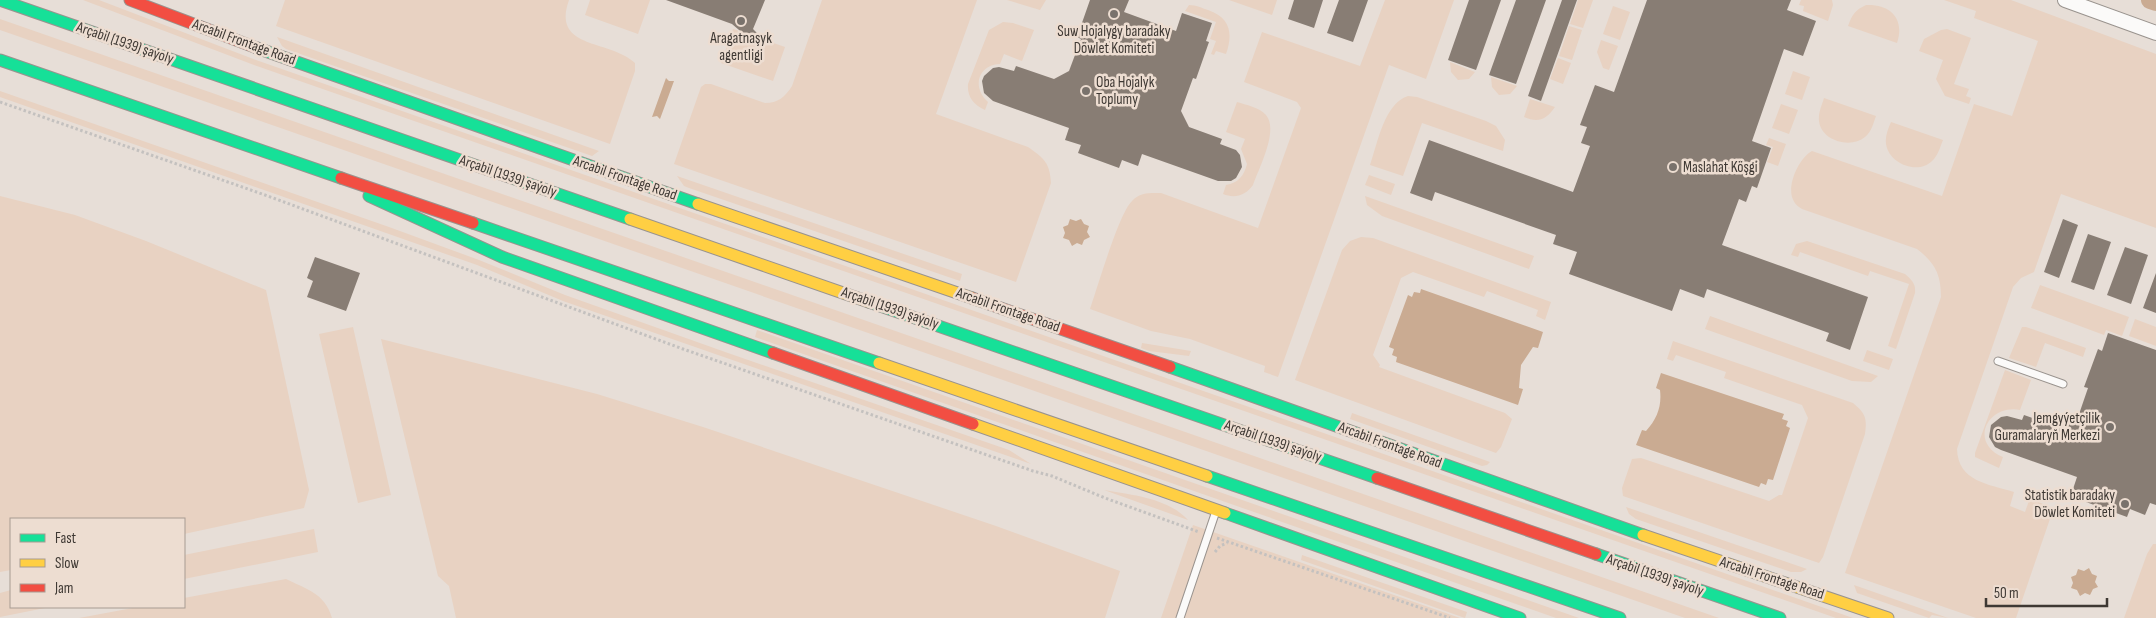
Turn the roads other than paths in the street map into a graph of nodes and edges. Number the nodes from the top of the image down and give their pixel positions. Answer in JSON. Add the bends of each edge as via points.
{"nodes":[{"id":1,"x":0,"y":0,"type":"edge"},
{"id":2,"x":130,"y":0,"type":"edge"},
{"id":3,"x":2065,"y":0,"type":"edge"},
{"id":4,"x":2156,"y":33,"type":"edge"},
{"id":5,"x":0,"y":60,"type":"edge"},
{"id":6,"x":286,"y":157,"type":"junction"},
{"id":7,"x":1998,"y":361,"type":"dead end"},
{"id":8,"x":2063,"y":384,"type":"dead end"},
{"id":9,"x":1216,"y":511,"type":"junction"},
{"id":10,"x":1180,"y":618,"type":"edge"},
{"id":11,"x":1520,"y":618,"type":"edge"},
{"id":12,"x":1620,"y":618,"type":"edge"},
{"id":13,"x":1780,"y":618,"type":"edge"},
{"id":14,"x":1888,"y":618,"type":"edge"}],
"edges":[{"from":1,"to":13,"type":"main road","name":"Arçabil (1939) şaýoly"},
{"from":2,"to":14,"type":"main road","name":"Arcabil Frontage Road","via":[[655,189]]},
{"from":3,"to":4,"type":"street"},
{"from":5,"to":6,"type":"main road"},
{"from":6,"to":9,"type":"main road","via":[[502,257]]},
{"from":6,"to":12,"type":"main road"},
{"from":7,"to":8,"type":"lane"},
{"from":9,"to":10,"type":"lane"},
{"from":9,"to":11,"type":"main road"}]}
